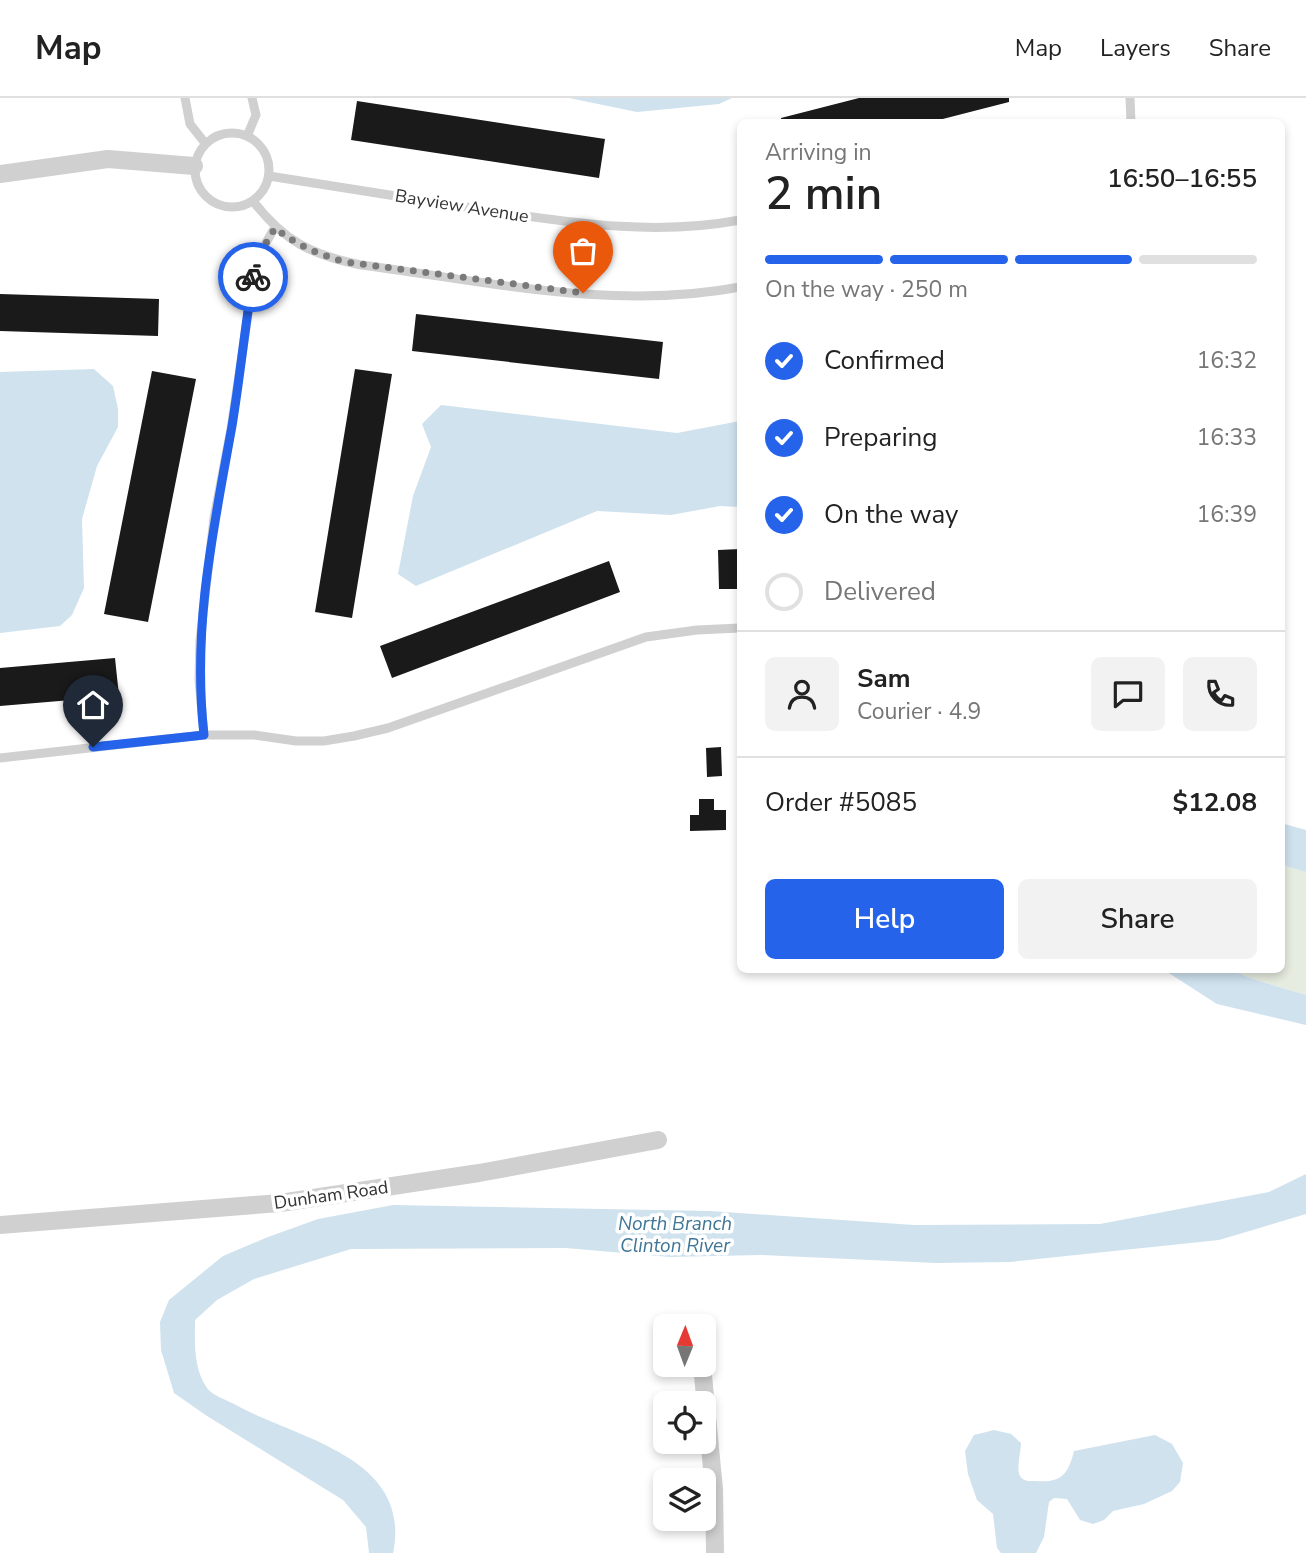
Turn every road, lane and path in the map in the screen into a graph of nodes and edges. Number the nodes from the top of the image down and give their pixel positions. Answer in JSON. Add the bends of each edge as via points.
{"nodes":[{"id":1,"x":185,"y":98,"type":"edge"},
{"id":2,"x":253,"y":98,"type":"edge"},
{"id":3,"x":1130,"y":98,"type":"edge"},
{"id":4,"x":1131,"y":119,"type":"edge"},
{"id":5,"x":247,"y":135,"type":"junction"},
{"id":6,"x":205,"y":143,"type":"junction"},
{"id":7,"x":194,"y":166,"type":"junction"},
{"id":8,"x":0,"y":174,"type":"edge"},
{"id":9,"x":269,"y":176,"type":"junction"},
{"id":10,"x":253,"y":201,"type":"junction"},
{"id":11,"x":737,"y":220,"type":"edge"},
{"id":12,"x":275,"y":228,"type":"junction"},
{"id":13,"x":737,"y":287,"type":"edge"},
{"id":14,"x":737,"y":628,"type":"edge"},
{"id":15,"x":204,"y":735,"type":"junction"},
{"id":16,"x":0,"y":758,"type":"edge"},
{"id":17,"x":658,"y":1140,"type":"dead end"},
{"id":18,"x":0,"y":1225,"type":"edge"},
{"id":19,"x":703,"y":1377,"type":"edge"},
{"id":20,"x":715,"y":1553,"type":"edge"}],
"edges":[{"from":1,"to":6,"type":"lane","via":[[190,124]]},
{"from":2,"to":5,"type":"lane","via":[[256,115]]},
{"from":3,"to":4,"type":"lane"},
{"from":5,"to":6,"type":"lane","via":[[229,132]]},
{"from":5,"to":9,"type":"lane","via":[[265,152]]},
{"from":6,"to":7,"type":"lane"},
{"from":7,"to":8,"type":"street","via":[[108,159]]},
{"from":7,"to":10,"type":"lane","via":[[197,184],[208,199],[226,207]]},
{"from":9,"to":10,"type":"lane"},
{"from":9,"to":11,"type":"lane","name":"Bayview Avenue","via":[[580,224],[679,228]]},
{"from":10,"to":12,"type":"lane"},
{"from":12,"to":13,"type":"lane","via":[[302,247],[346,262],[559,291],[649,296]]},
{"from":12,"to":15,"type":"lane","via":[[256,260],[214,518],[200,640]]},
{"from":14,"to":15,"type":"lane","via":[[646,637],[354,736],[309,741]]},
{"from":15,"to":16,"type":"lane"},
{"from":17,"to":18,"type":"street","name":"Dunham Road","via":[[280,1203]]},
{"from":19,"to":20,"type":"street"}]}
